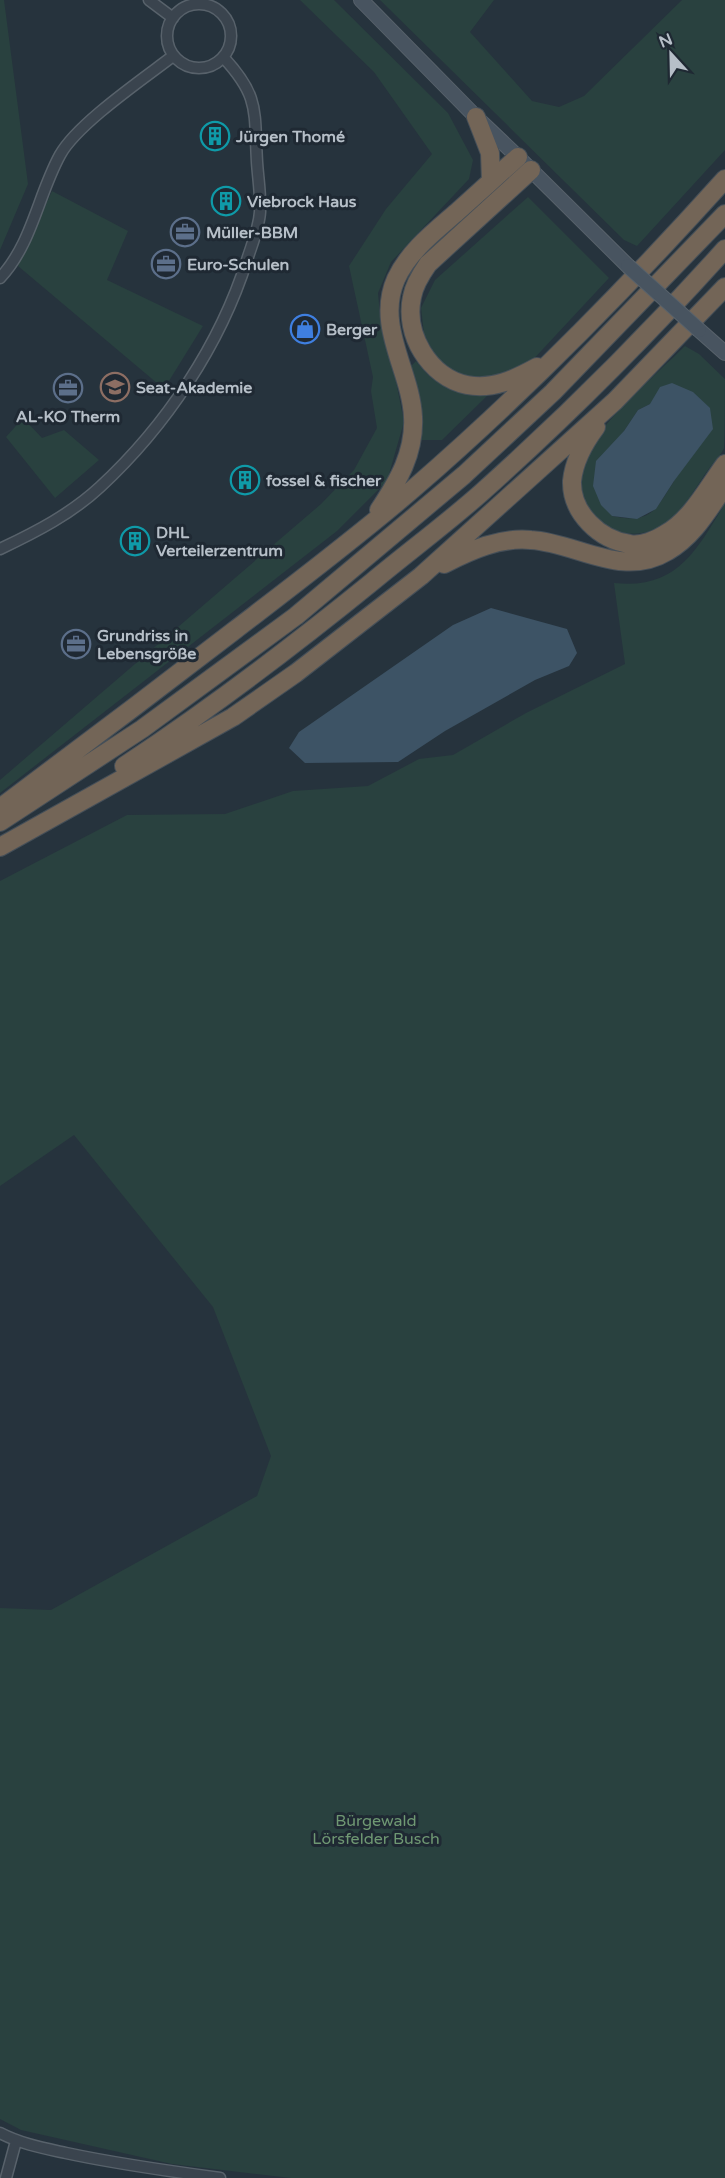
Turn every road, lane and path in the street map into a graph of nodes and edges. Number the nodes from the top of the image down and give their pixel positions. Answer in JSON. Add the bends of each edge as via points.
{"nodes":[{"id":1,"x":149,"y":0,"type":"edge"},
{"id":2,"x":361,"y":0,"type":"edge"},
{"id":3,"x":172,"y":18,"type":"junction"},
{"id":4,"x":173,"y":56,"type":"junction"},
{"id":5,"x":224,"y":58,"type":"junction"},
{"id":6,"x":476,"y":117,"type":"junction"},
{"id":7,"x":524,"y":163,"type":"junction"},
{"id":8,"x":725,"y":179,"type":"edge"},
{"id":9,"x":491,"y":182,"type":"junction"},
{"id":10,"x":725,"y":214,"type":"edge"},
{"id":11,"x":725,"y":249,"type":"edge"},
{"id":12,"x":0,"y":278,"type":"edge"},
{"id":13,"x":725,"y":288,"type":"edge"},
{"id":14,"x":561,"y":352,"type":"junction"},
{"id":15,"x":725,"y":353,"type":"edge"},
{"id":16,"x":615,"y":401,"type":"junction"},
{"id":17,"x":725,"y":464,"type":"edge"},
{"id":18,"x":725,"y":486,"type":"edge"},
{"id":19,"x":369,"y":524,"type":"junction"},
{"id":20,"x":0,"y":549,"type":"edge"},
{"id":21,"x":421,"y":576,"type":"junction"},
{"id":22,"x":0,"y":808,"type":"edge"},
{"id":23,"x":0,"y":822,"type":"edge"},
{"id":24,"x":20,"y":835,"type":"junction"},
{"id":25,"x":0,"y":847,"type":"edge"},
{"id":26,"x":0,"y":2133,"type":"edge"},
{"id":27,"x":16,"y":2142,"type":"junction"},
{"id":28,"x":6,"y":2178,"type":"edge"},
{"id":29,"x":220,"y":2178,"type":"edge"}],
"edges":[{"from":1,"to":3,"type":"street"},
{"from":2,"to":6,"type":"main road"},
{"from":3,"to":4,"type":"street","via":[[167,37]]},
{"from":3,"to":5,"type":"street","via":[[189,5],[200,4],[219,11],[231,28],[232,39]]},
{"from":4,"to":5,"type":"street","via":[[198,69]]},
{"from":4,"to":12,"type":"street","via":[[93,120],[61,154],[18,255]]},
{"from":5,"to":20,"type":"street","via":[[243,80],[255,104],[260,212],[235,294],[199,364],[174,403],[134,452],[99,488],[58,519]]},
{"from":6,"to":7,"type":"main road"},
{"from":6,"to":9,"type":"highway","via":[[490,153]]},
{"from":7,"to":9,"type":"highway"},
{"from":7,"to":14,"type":"highway","via":[[420,274],[412,295],[411,322],[430,364],[466,385],[506,383]]},
{"from":7,"to":15,"type":"main road","bridge":true,"via":[[628,266]]},
{"from":8,"to":14,"type":"highway"},
{"from":9,"to":19,"type":"highway","via":[[408,258],[396,279],[389,316],[411,400],[413,434],[400,476]]},
{"from":10,"to":23,"type":"highway","via":[[553,392],[464,475],[332,586],[142,729]]},
{"from":11,"to":24,"type":"highway","via":[[603,379],[479,495],[297,643],[158,744]]},
{"from":13,"to":16,"type":"highway"},
{"from":14,"to":19,"type":"highway","via":[[412,490]]},
{"from":16,"to":17,"type":"highway","via":[[585,441],[573,477],[574,498],[593,528],[631,544],[666,534],[684,519]]},
{"from":16,"to":21,"type":"highway"},
{"from":18,"to":21,"type":"highway","via":[[692,533],[650,560],[624,562],[531,540],[504,541],[466,552]]},
{"from":19,"to":22,"type":"highway"},
{"from":21,"to":24,"type":"highway","via":[[297,673],[233,717]]},
{"from":24,"to":25,"type":"highway"},
{"from":26,"to":27,"type":"street"},
{"from":27,"to":28,"type":"street"},
{"from":27,"to":29,"type":"street"}]}
